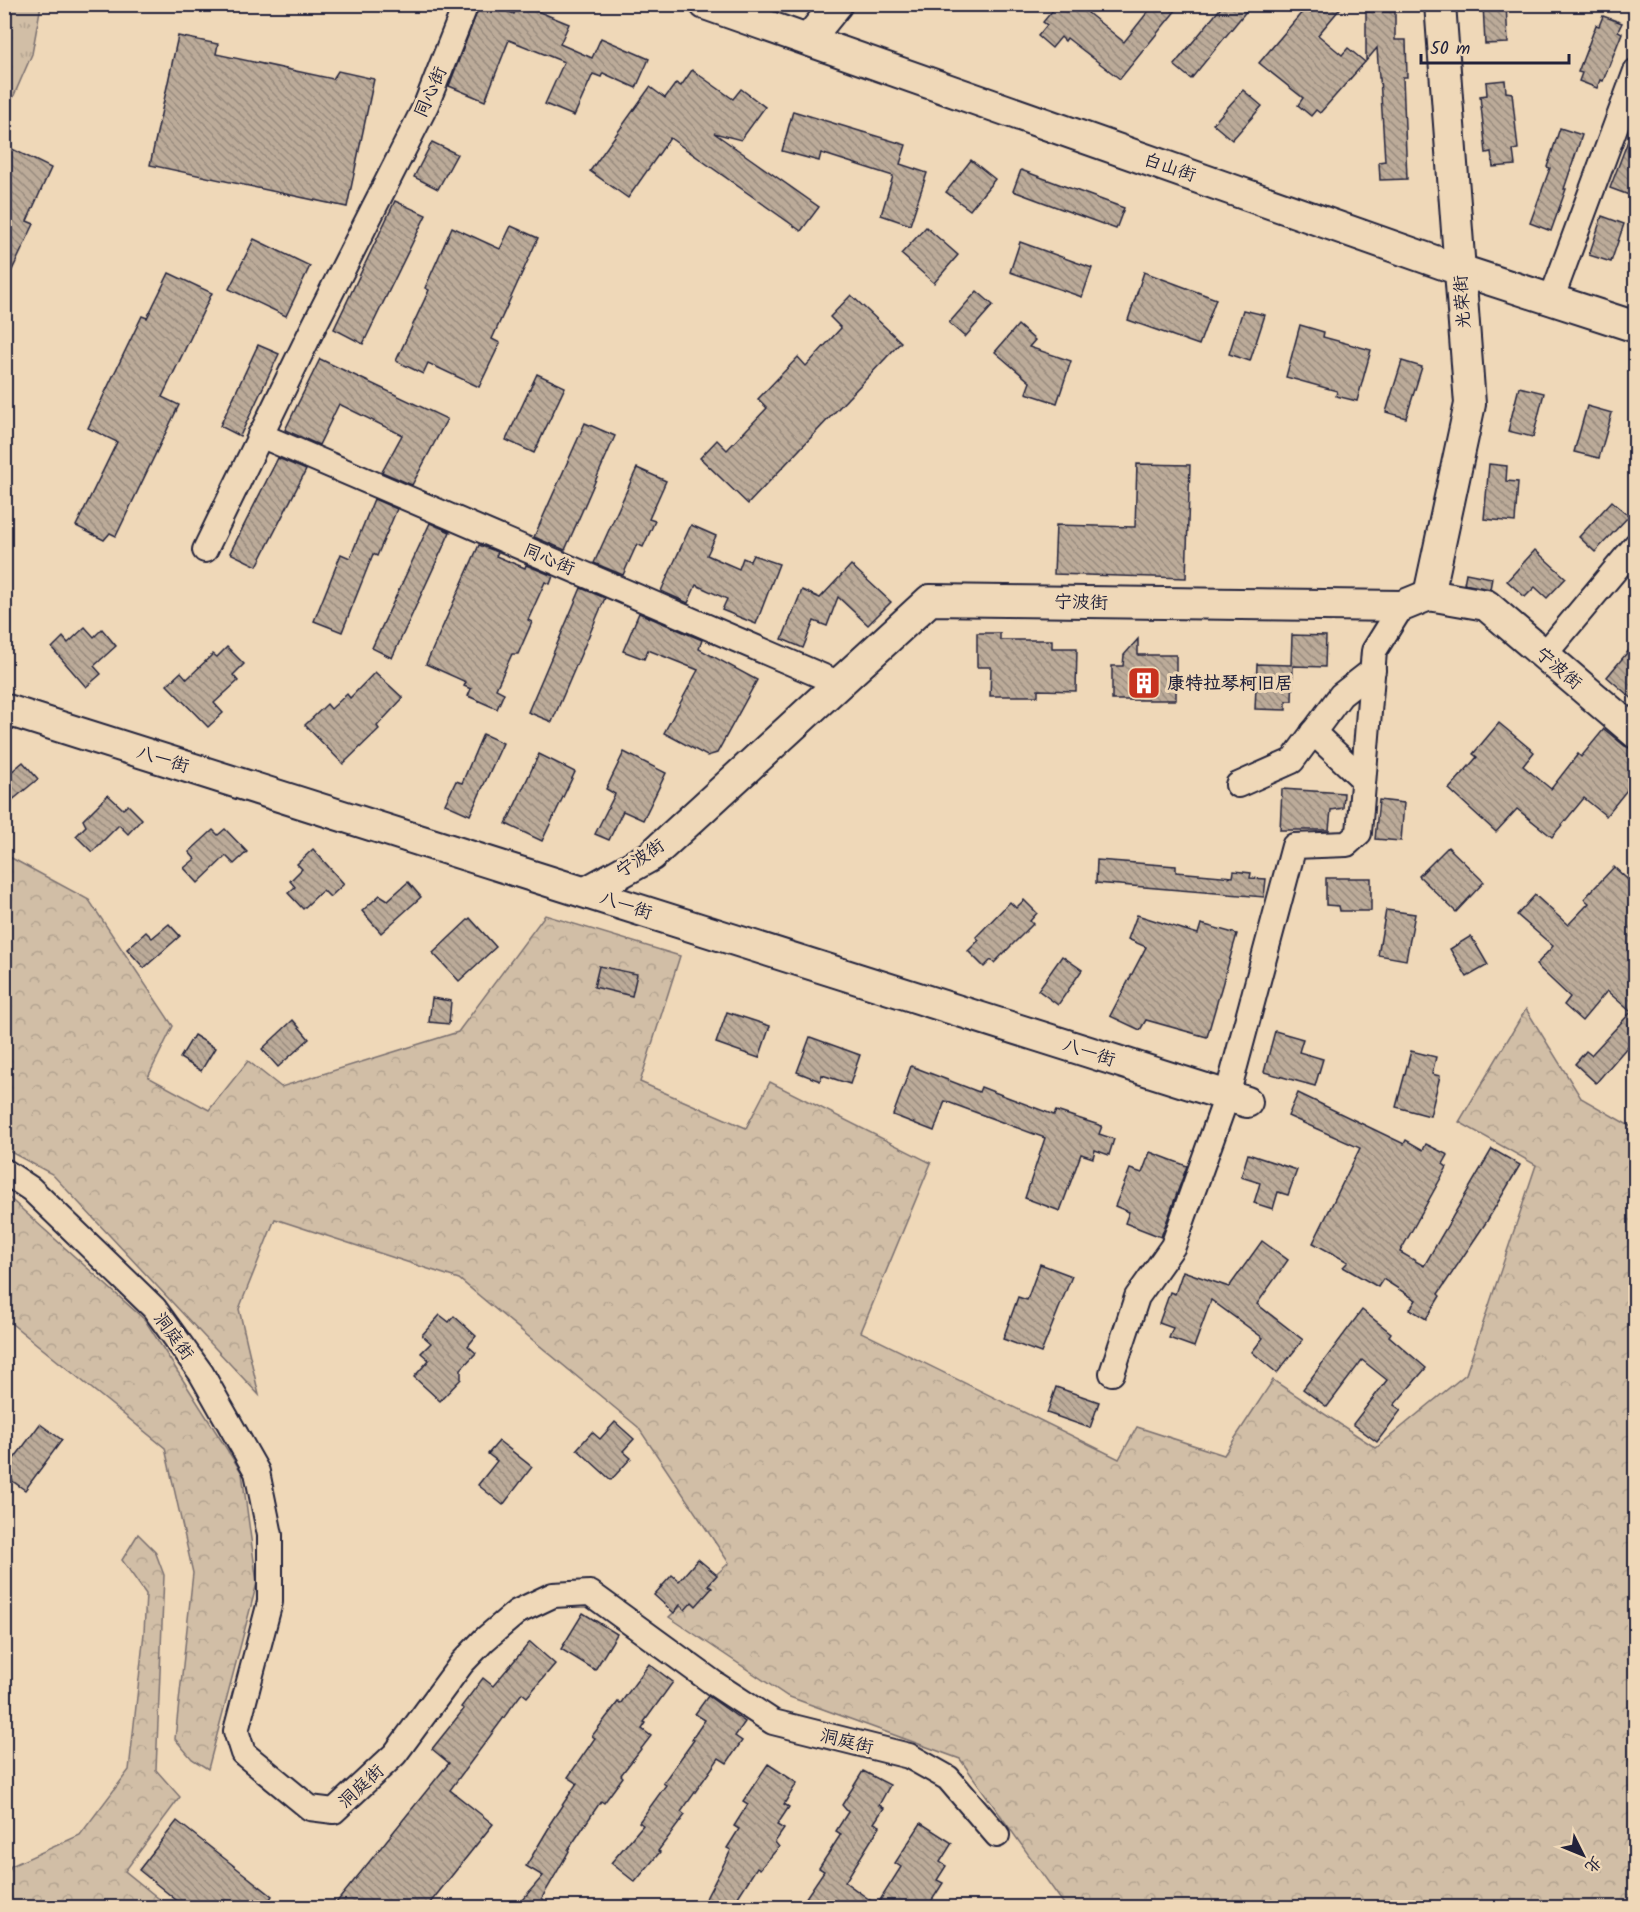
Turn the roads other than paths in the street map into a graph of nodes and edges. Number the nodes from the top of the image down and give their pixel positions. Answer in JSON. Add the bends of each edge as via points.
{"nodes":[{"id":1,"x":466,"y":4,"type":"edge"},
{"id":2,"x":705,"y":4,"type":"edge"},
{"id":3,"x":837,"y":4,"type":"edge"},
{"id":4,"x":1440,"y":4,"type":"edge"},
{"id":5,"x":808,"y":40,"type":"junction"},
{"id":6,"x":1635,"y":71,"type":"edge"},
{"id":7,"x":1460,"y":270,"type":"junction"},
{"id":8,"x":1551,"y":300,"type":"junction"},
{"id":9,"x":1635,"y":327,"type":"edge"},
{"id":10,"x":260,"y":435,"type":"junction"},
{"id":11,"x":1635,"y":546,"type":"edge"},
{"id":12,"x":205,"y":550,"type":"dead end"},
{"id":13,"x":1415,"y":601,"type":"junction"},
{"id":14,"x":1544,"y":655,"type":"junction"},
{"id":15,"x":1373,"y":670,"type":"junction"},
{"id":16,"x":838,"y":683,"type":"junction"},
{"id":17,"x":4,"y":709,"type":"edge"},
{"id":18,"x":1313,"y":732,"type":"junction"},
{"id":19,"x":1635,"y":733,"type":"edge"},
{"id":20,"x":1363,"y":779,"type":"junction"},
{"id":21,"x":1238,"y":785,"type":"dead end"},
{"id":22,"x":586,"y":892,"type":"junction"},
{"id":23,"x":1237,"y":1099,"type":"junction"},
{"id":24,"x":4,"y":1171,"type":"edge"},
{"id":25,"x":1112,"y":1373,"type":"dead end"},
{"id":26,"x":997,"y":1835,"type":"dead end"}],
"edges":[{"from":1,"to":10,"type":"street","name":"同心街","via":[[426,105]]},
{"from":2,"to":5,"type":"street","name":"白山街"},
{"from":3,"to":5,"type":"street"},
{"from":4,"to":7,"type":"street","name":"光荣街"},
{"from":5,"to":7,"type":"street","name":"白山街"},
{"from":6,"to":8,"type":"street"},
{"from":7,"to":8,"type":"street","name":"白山街"},
{"from":7,"to":13,"type":"street","name":"光荣街","via":[[1470,404]]},
{"from":8,"to":9,"type":"street","name":"白山街"},
{"from":10,"to":12,"type":"street","name":"同心街"},
{"from":10,"to":16,"type":"street","name":"同心街"},
{"from":11,"to":14,"type":"street"},
{"from":13,"to":14,"type":"street","name":"宁波街","via":[[1486,605]]},
{"from":13,"to":15,"type":"street","via":[[1374,651]]},
{"from":13,"to":16,"type":"street","name":"宁波街","via":[[930,600]]},
{"from":14,"to":19,"type":"street","name":"宁波街"},
{"from":15,"to":18,"type":"street","via":[[1341,695]]},
{"from":15,"to":20,"type":"street"},
{"from":16,"to":22,"type":"street","name":"宁波街","via":[[651,856]]},
{"from":17,"to":22,"type":"street","name":"八一街"},
{"from":18,"to":20,"type":"street"},
{"from":18,"to":21,"type":"street","via":[[1292,761]]},
{"from":20,"to":23,"type":"street","via":[[1359,833],[1347,844],[1294,846]]},
{"from":22,"to":23,"type":"street","name":"八一街"},
{"from":23,"to":25,"type":"street","via":[[1173,1246],[1137,1297]]},
{"from":24,"to":26,"type":"street","name":"洞庭街","via":[[31,1190],[154,1308],[201,1372],[257,1472],[270,1535],[270,1602],[236,1731],[243,1753],[310,1808],[334,1811],[386,1762],[462,1663],[517,1612],[553,1594],[590,1593],[772,1722],[909,1756],[948,1778]]}]}
